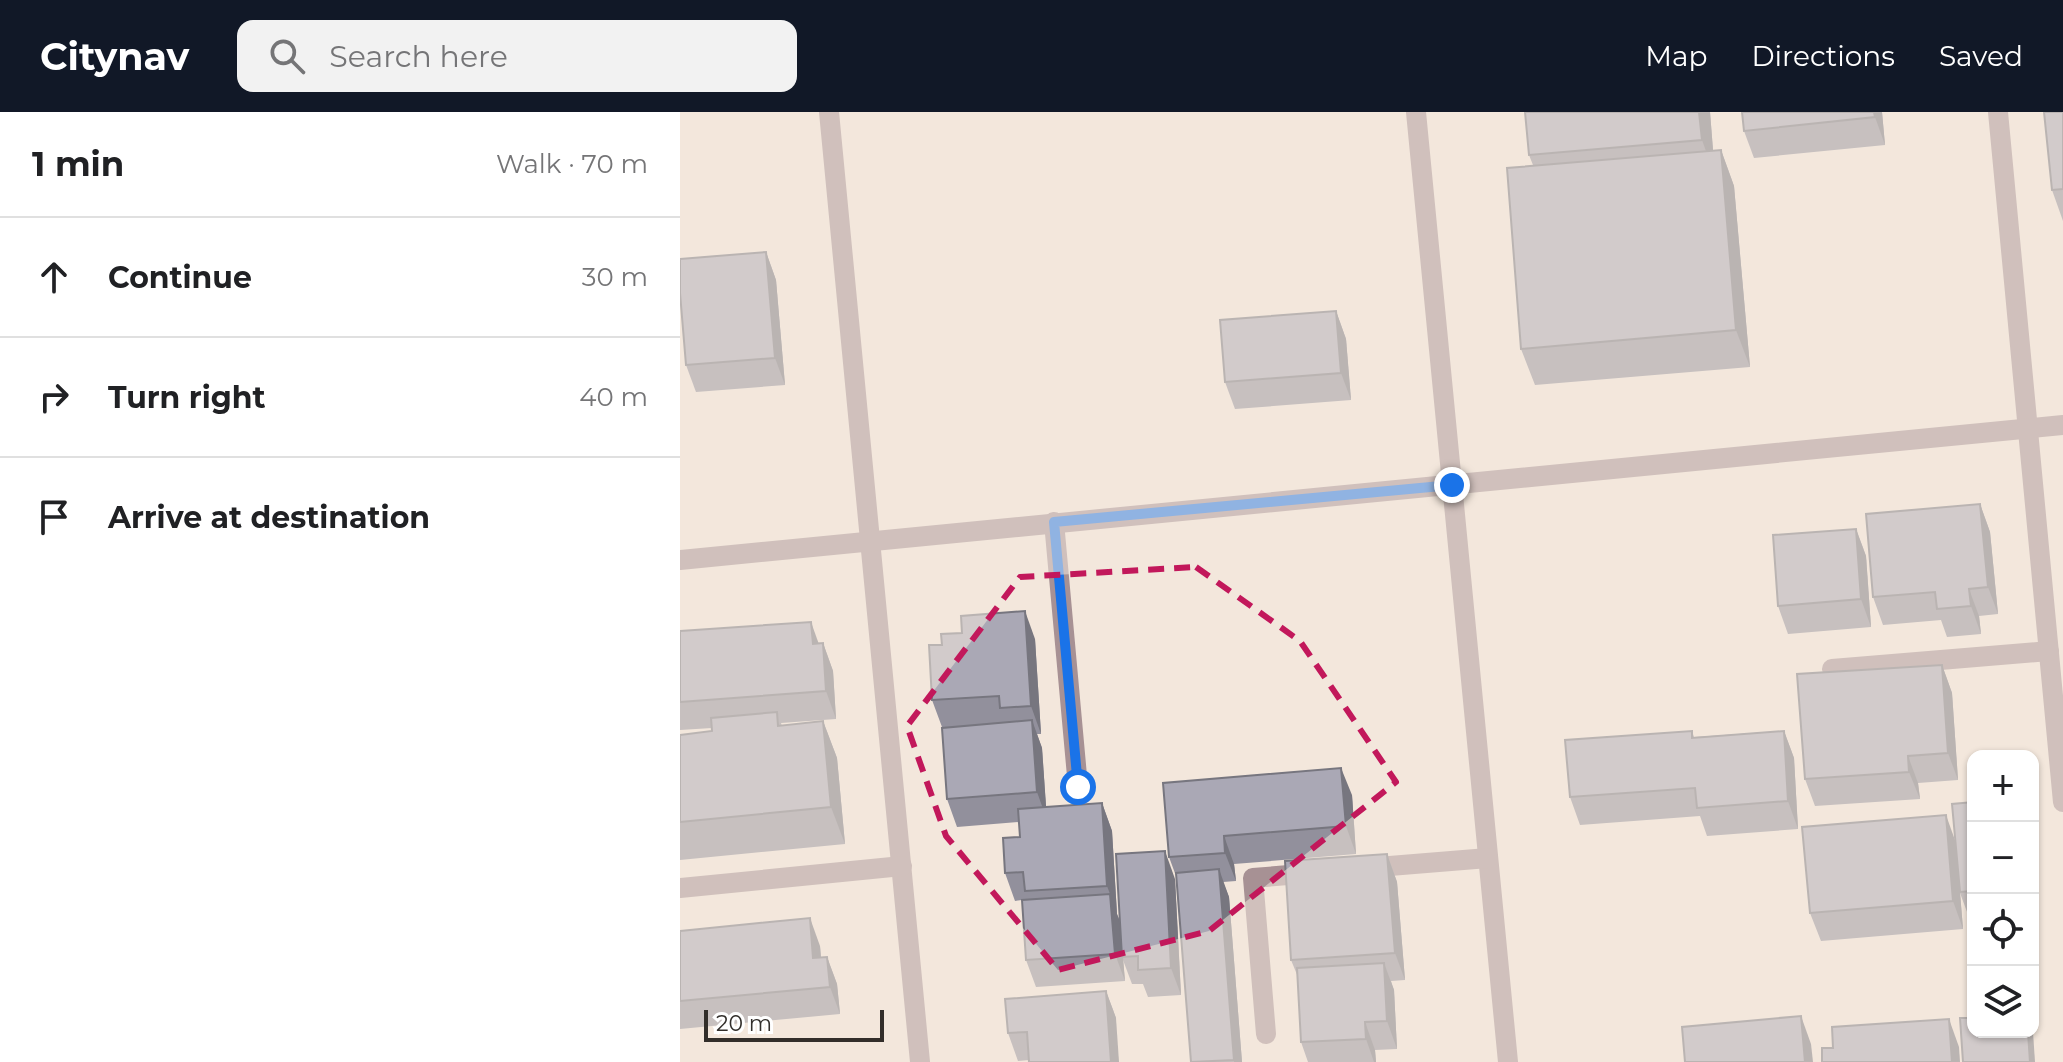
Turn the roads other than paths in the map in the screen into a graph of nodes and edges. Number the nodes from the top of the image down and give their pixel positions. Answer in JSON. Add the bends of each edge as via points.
{"nodes":[{"id":1,"x":829,"y":112,"type":"edge"},
{"id":2,"x":1416,"y":112,"type":"edge"},
{"id":3,"x":1998,"y":112,"type":"edge"},
{"id":4,"x":2063,"y":425,"type":"edge"},
{"id":5,"x":2027,"y":429,"type":"junction"},
{"id":6,"x":1452,"y":485,"type":"junction"},
{"id":7,"x":1054,"y":522,"type":"junction"},
{"id":8,"x":872,"y":539,"type":"junction"},
{"id":9,"x":680,"y":560,"type":"edge"},
{"id":10,"x":2049,"y":651,"type":"junction"},
{"id":11,"x":1832,"y":669,"type":"edge"},
{"id":12,"x":1078,"y":787,"type":"dead end"},
{"id":13,"x":2063,"y":802,"type":"edge"},
{"id":14,"x":1488,"y":858,"type":"junction"},
{"id":15,"x":902,"y":866,"type":"junction"},
{"id":16,"x":680,"y":888,"type":"edge"},
{"id":17,"x":1266,"y":1034,"type":"dead end"},
{"id":18,"x":920,"y":1062,"type":"edge"},
{"id":19,"x":1508,"y":1062,"type":"edge"}],
"edges":[{"from":1,"to":8,"type":"street"},
{"from":2,"to":6,"type":"street"},
{"from":3,"to":5,"type":"street"},
{"from":4,"to":5,"type":"street"},
{"from":5,"to":6,"type":"street"},
{"from":5,"to":10,"type":"street"},
{"from":6,"to":7,"type":"street"},
{"from":6,"to":14,"type":"street"},
{"from":7,"to":8,"type":"street"},
{"from":7,"to":12,"type":"street"},
{"from":8,"to":9,"type":"street"},
{"from":8,"to":15,"type":"street"},
{"from":10,"to":11,"type":"street"},
{"from":10,"to":13,"type":"street"},
{"from":14,"to":17,"type":"street","via":[[1253,878]]},
{"from":14,"to":19,"type":"street"},
{"from":15,"to":16,"type":"street"},
{"from":15,"to":18,"type":"street"}]}
